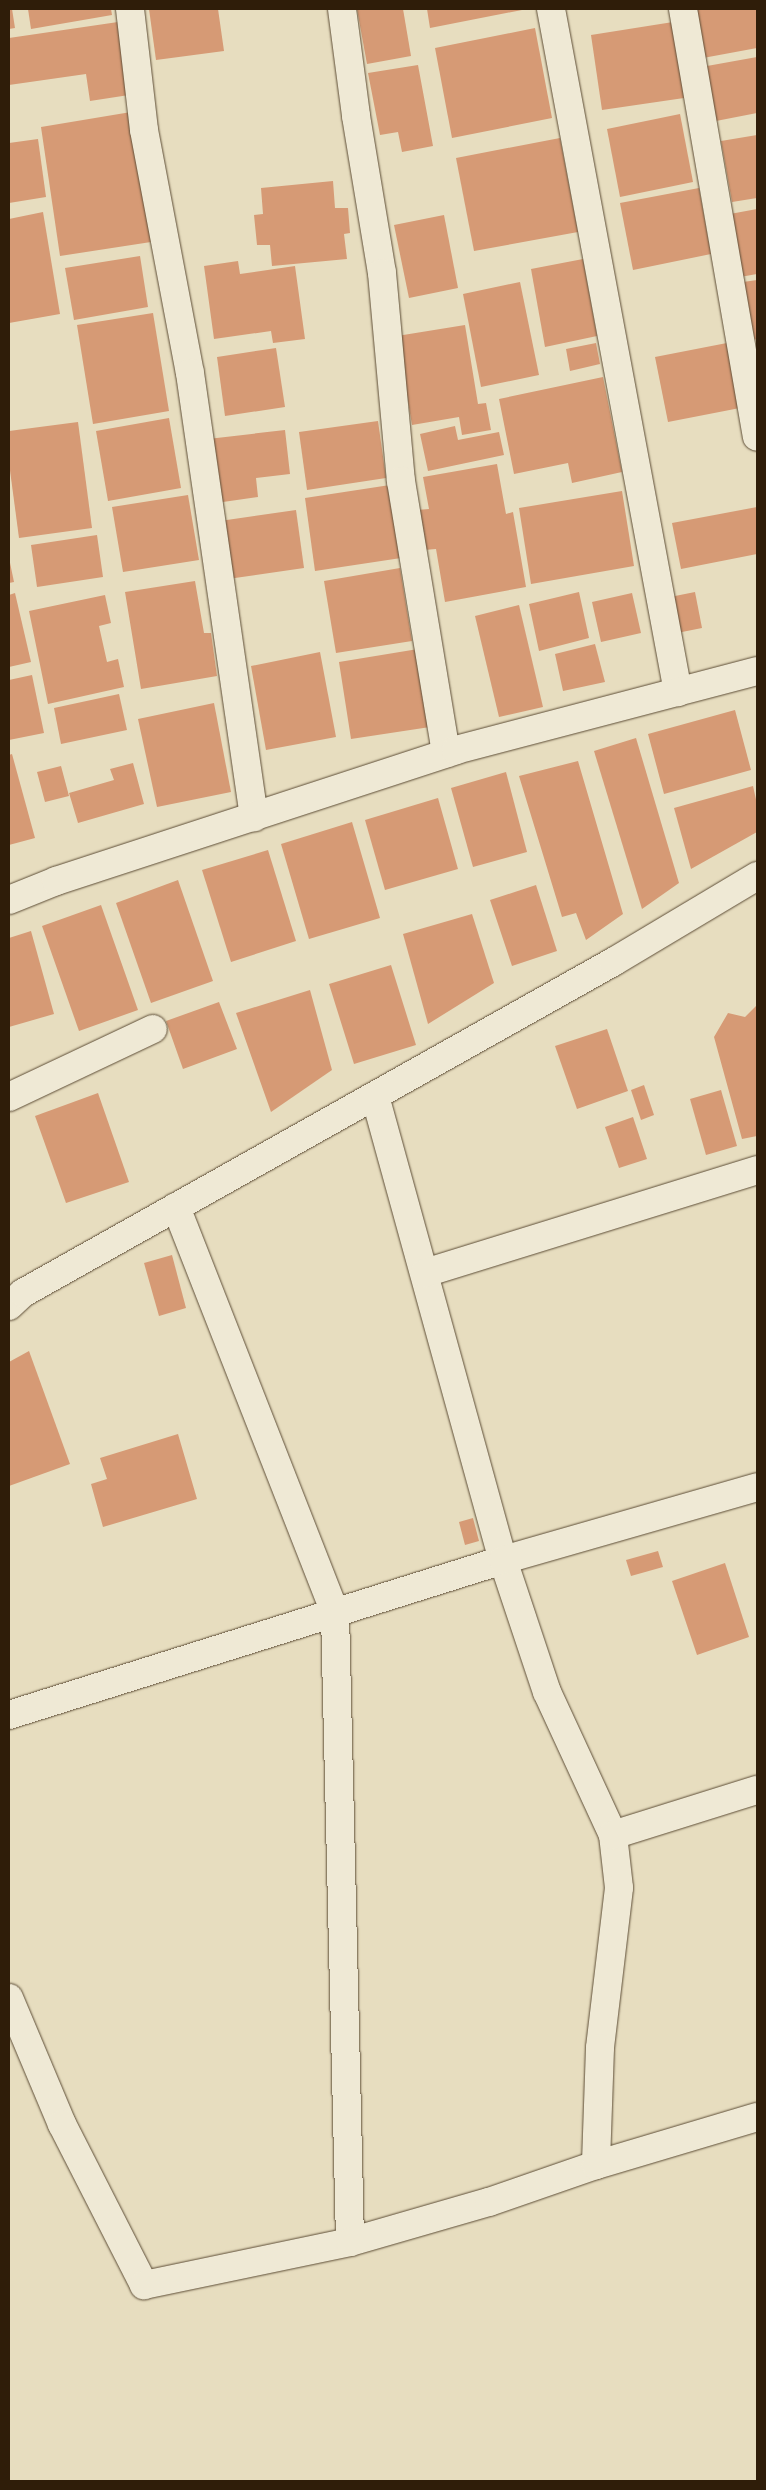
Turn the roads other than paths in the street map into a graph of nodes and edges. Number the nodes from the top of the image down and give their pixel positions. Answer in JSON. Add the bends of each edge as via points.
{"nodes":[{"id":1,"x":130,"y":9,"type":"edge"},
{"id":2,"x":342,"y":9,"type":"edge"},
{"id":3,"x":551,"y":9,"type":"edge"},
{"id":4,"x":683,"y":9,"type":"edge"},
{"id":5,"x":757,"y":437,"type":"edge"},
{"id":6,"x":757,"y":671,"type":"edge"},
{"id":7,"x":678,"y":692,"type":"junction"},
{"id":8,"x":446,"y":753,"type":"junction"},
{"id":9,"x":254,"y":817,"type":"junction"},
{"id":10,"x":757,"y":876,"type":"edge"},
{"id":11,"x":9,"y":900,"type":"edge"},
{"id":12,"x":153,"y":1028,"type":"dead end"},
{"id":13,"x":9,"y":1096,"type":"edge"},
{"id":14,"x":374,"y":1096,"type":"junction"},
{"id":15,"x":757,"y":1170,"type":"edge"},
{"id":16,"x":176,"y":1208,"type":"junction"},
{"id":17,"x":424,"y":1273,"type":"junction"},
{"id":18,"x":9,"y":1306,"type":"edge"},
{"id":19,"x":757,"y":1487,"type":"edge"},
{"id":20,"x":503,"y":1560,"type":"junction"},
{"id":21,"x":335,"y":1613,"type":"junction"},
{"id":22,"x":9,"y":1715,"type":"edge"},
{"id":23,"x":757,"y":1790,"type":"edge"},
{"id":24,"x":613,"y":1835,"type":"junction"},
{"id":25,"x":9,"y":1998,"type":"edge"},
{"id":26,"x":757,"y":2117,"type":"edge"},
{"id":27,"x":596,"y":2165,"type":"junction"},
{"id":28,"x":350,"y":2242,"type":"junction"}],
"edges":[{"from":1,"to":9,"type":"street","via":[[144,130],[190,374]]},
{"from":2,"to":8,"type":"street","via":[[382,273],[401,481]]},
{"from":3,"to":7,"type":"street"},
{"from":4,"to":5,"type":"street"},
{"from":6,"to":7,"type":"street"},
{"from":7,"to":8,"type":"street"},
{"from":8,"to":9,"type":"street"},
{"from":9,"to":11,"type":"street","via":[[56,881]]},
{"from":10,"to":14,"type":"street","via":[[613,962]]},
{"from":12,"to":13,"type":"street"},
{"from":14,"to":16,"type":"street"},
{"from":14,"to":17,"type":"street"},
{"from":15,"to":17,"type":"street"},
{"from":16,"to":18,"type":"street","via":[[23,1293]]},
{"from":16,"to":21,"type":"street"},
{"from":17,"to":20,"type":"street"},
{"from":19,"to":20,"type":"street"},
{"from":20,"to":21,"type":"street"},
{"from":20,"to":24,"type":"street","via":[[547,1692]]},
{"from":21,"to":22,"type":"street"},
{"from":21,"to":28,"type":"street"},
{"from":23,"to":24,"type":"street"},
{"from":24,"to":27,"type":"street","via":[[619,1888],[600,2048]]},
{"from":25,"to":28,"type":"street","via":[[62,2124],[144,2285]]},
{"from":26,"to":27,"type":"street"},
{"from":27,"to":28,"type":"street","via":[[489,2202]]}]}
